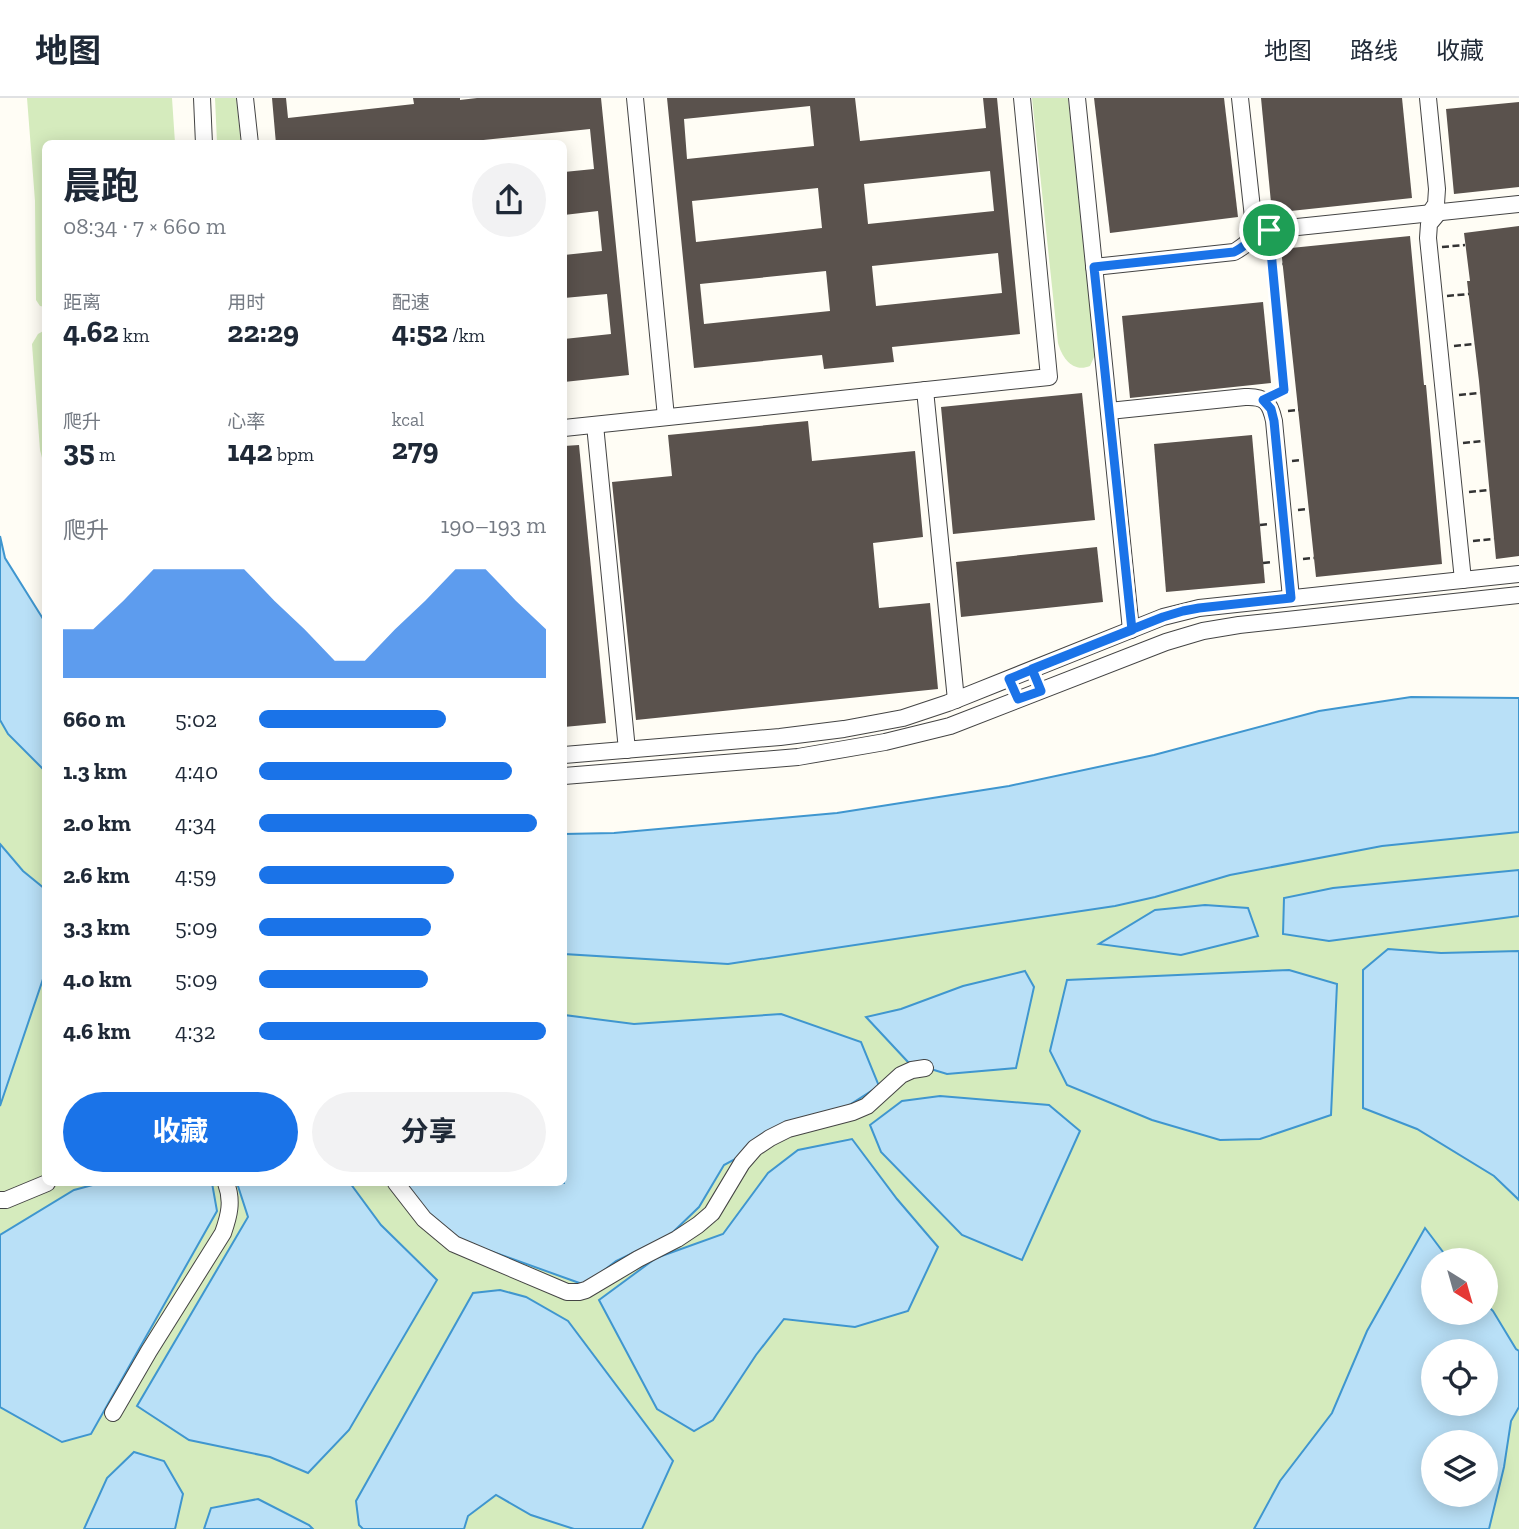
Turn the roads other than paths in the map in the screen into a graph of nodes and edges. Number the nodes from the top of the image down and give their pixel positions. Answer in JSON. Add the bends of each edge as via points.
{"nodes":[{"id":1,"x":202,"y":98,"type":"edge"},
{"id":2,"x":245,"y":98,"type":"edge"},
{"id":3,"x":635,"y":98,"type":"edge"},
{"id":4,"x":1022,"y":98,"type":"edge"},
{"id":5,"x":1077,"y":98,"type":"edge"},
{"id":6,"x":1240,"y":98,"type":"edge"},
{"id":7,"x":1428,"y":98,"type":"edge"},
{"id":8,"x":204,"y":140,"type":"edge"},
{"id":9,"x":250,"y":140,"type":"edge"},
{"id":10,"x":1519,"y":204,"type":"edge"},
{"id":11,"x":1434,"y":213,"type":"junction"},
{"id":12,"x":1262,"y":233,"type":"junction"},
{"id":13,"x":1094,"y":267,"type":"junction"},
{"id":14,"x":925,"y":390,"type":"junction"},
{"id":15,"x":1109,"y":411,"type":"junction"},
{"id":16,"x":666,"y":417,"type":"junction"},
{"id":17,"x":595,"y":425,"type":"junction"},
{"id":18,"x":567,"y":428,"type":"edge"},
{"id":19,"x":1519,"y":574,"type":"edge"},
{"id":20,"x":1463,"y":580,"type":"junction"},
{"id":21,"x":1519,"y":595,"type":"edge"},
{"id":22,"x":1291,"y":598,"type":"junction"},
{"id":23,"x":1132,"y":630,"type":"junction"},
{"id":24,"x":1032,"y":669,"type":"junction"},
{"id":25,"x":1009,"y":679,"type":"junction"},
{"id":26,"x":1041,"y":691,"type":"junction"},
{"id":27,"x":1018,"y":699,"type":"junction"},
{"id":28,"x":956,"y":700,"type":"junction"},
{"id":29,"x":627,"y":750,"type":"junction"},
{"id":30,"x":567,"y":755,"type":"edge"},
{"id":31,"x":567,"y":776,"type":"edge"},
{"id":32,"x":925,"y":1068,"type":"dead end"},
{"id":33,"x":42,"y":1185,"type":"edge"},
{"id":34,"x":227,"y":1186,"type":"edge"},
{"id":35,"x":398,"y":1186,"type":"edge"},
{"id":36,"x":0,"y":1200,"type":"edge"},
{"id":37,"x":113,"y":1413,"type":"dead end"}],
"edges":[{"from":1,"to":8,"type":"lane"},
{"from":2,"to":9,"type":"lane"},
{"from":3,"to":16,"type":"lane"},
{"from":4,"to":14,"type":"lane","via":[[1049,377]]},
{"from":5,"to":13,"type":"lane"},
{"from":6,"to":12,"type":"lane"},
{"from":7,"to":11,"type":"lane","via":[[1437,189]]},
{"from":10,"to":11,"type":"lane"},
{"from":11,"to":12,"type":"lane"},
{"from":11,"to":20,"type":"lane","via":[[1428,238]]},
{"from":12,"to":13,"type":"lane","via":[[1234,252]]},
{"from":13,"to":15,"type":"lane"},
{"from":14,"to":16,"type":"lane"},
{"from":14,"to":28,"type":"lane"},
{"from":15,"to":22,"type":"lane","via":[[1245,397],[1263,400],[1274,421]]},
{"from":15,"to":23,"type":"lane"},
{"from":16,"to":17,"type":"lane"},
{"from":17,"to":18,"type":"lane"},
{"from":17,"to":29,"type":"lane"},
{"from":19,"to":20,"type":"lane"},
{"from":20,"to":22,"type":"lane"},
{"from":21,"to":26,"type":"lane","via":[[1203,631]]},
{"from":22,"to":23,"type":"lane","via":[[1199,608]]},
{"from":23,"to":24,"type":"lane"},
{"from":24,"to":25,"type":"lane"},
{"from":24,"to":26,"type":"lane"},
{"from":25,"to":27,"type":"lane"},
{"from":25,"to":28,"type":"lane"},
{"from":26,"to":27,"type":"lane"},
{"from":27,"to":31,"type":"lane","via":[[950,726],[826,753]]},
{"from":28,"to":29,"type":"lane","via":[[903,718],[844,729]]},
{"from":29,"to":30,"type":"lane"},
{"from":32,"to":35,"type":"lane","via":[[901,1075],[867,1106],[770,1138],[742,1163],[712,1213],[698,1225],[579,1292],[567,1292],[454,1244],[424,1219]]},
{"from":33,"to":36,"type":"lane"},
{"from":34,"to":37,"type":"lane","via":[[230,1212],[223,1233]]}]}
